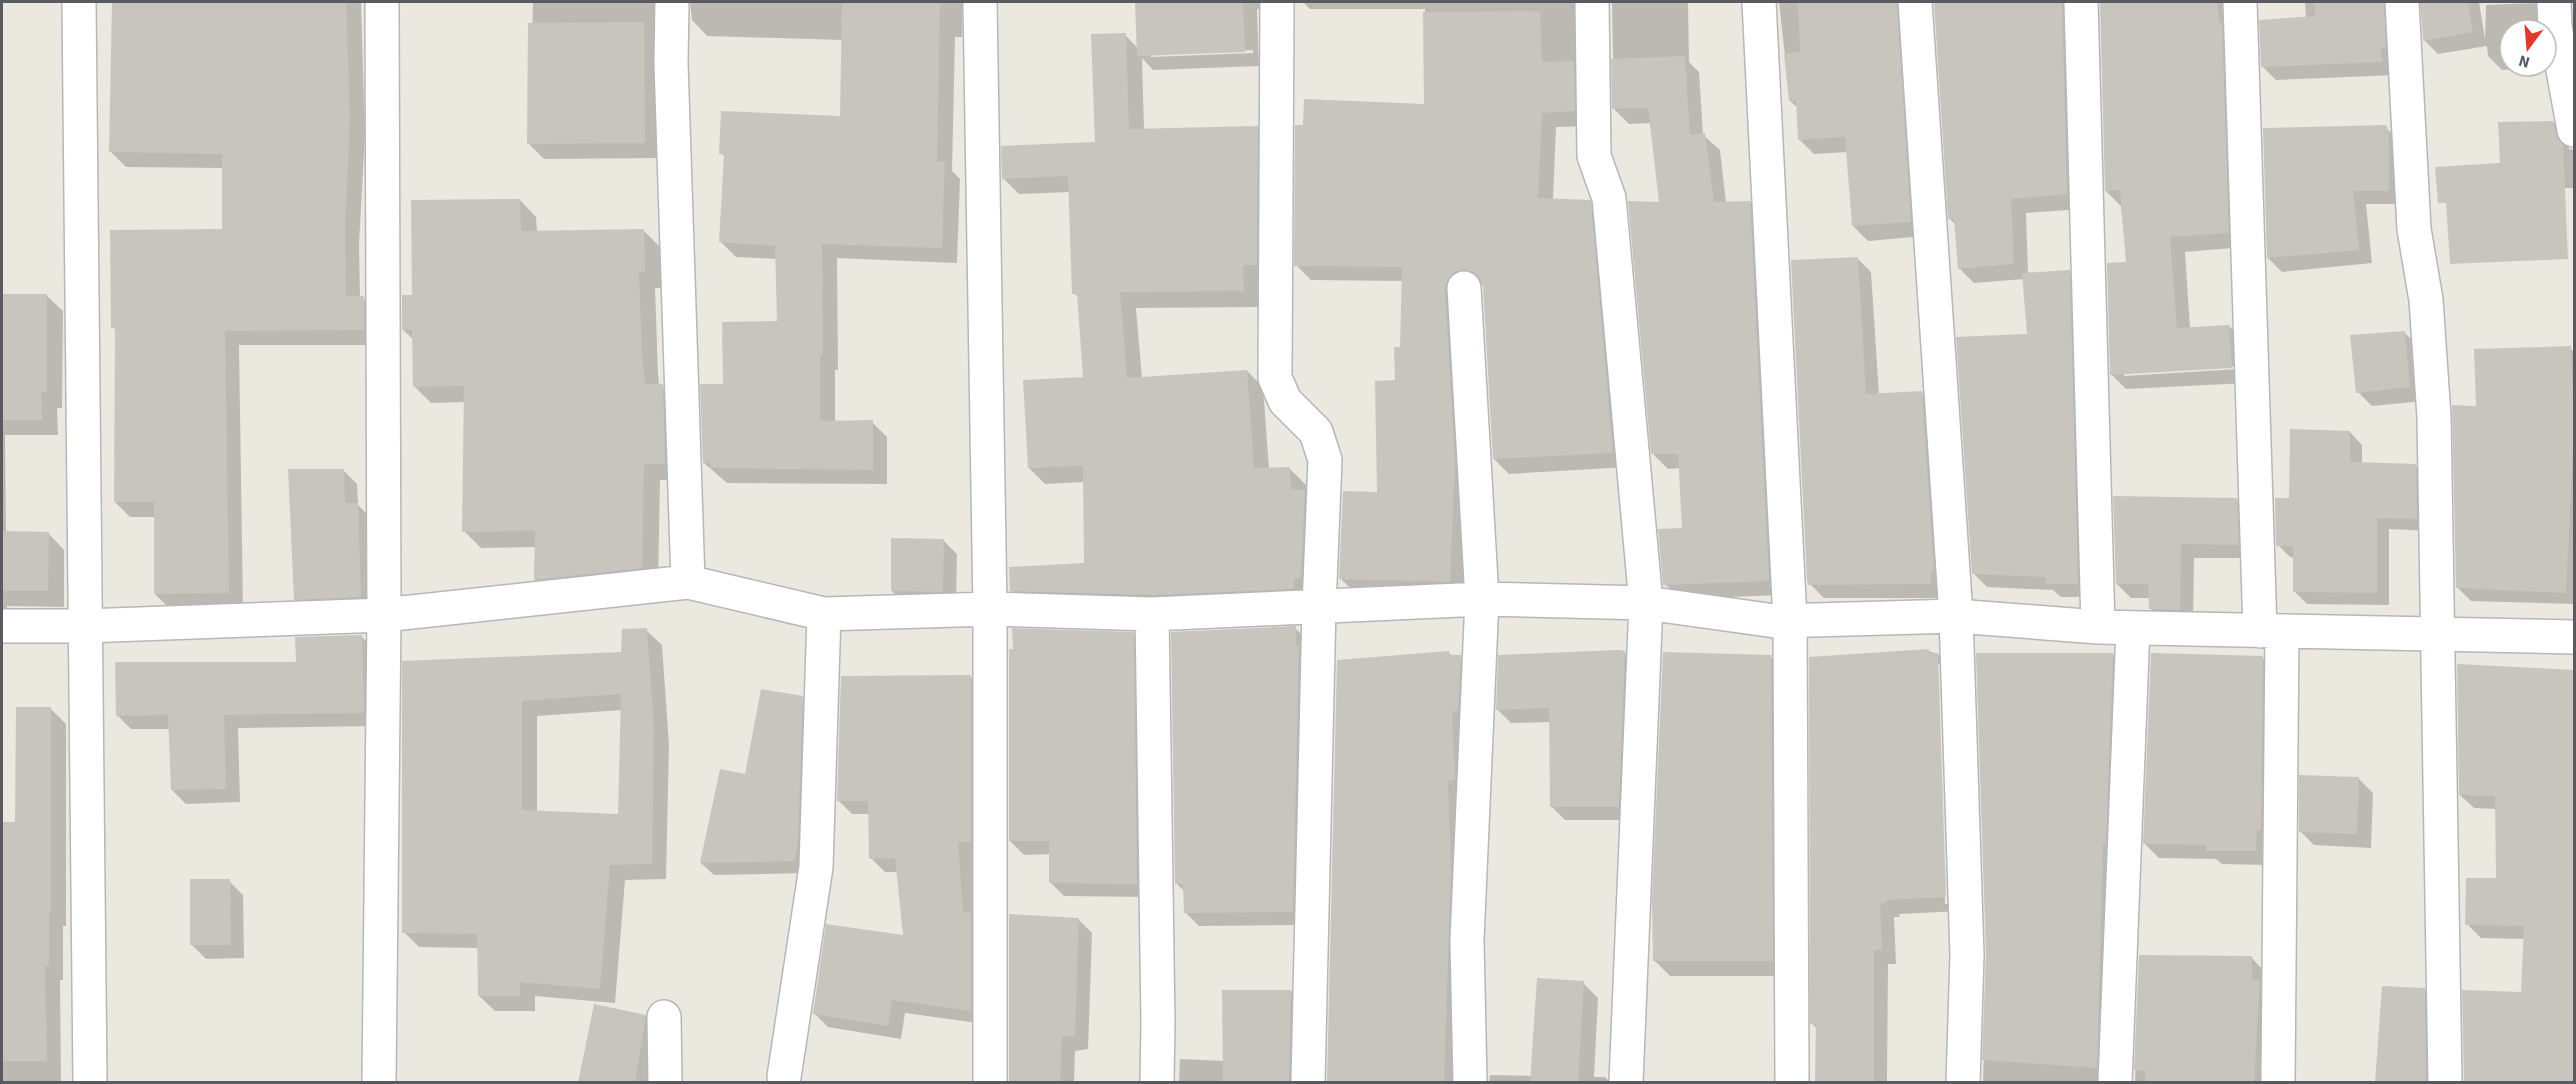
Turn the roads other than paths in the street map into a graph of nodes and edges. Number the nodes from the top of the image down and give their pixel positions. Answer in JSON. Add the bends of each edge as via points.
{"nodes":[{"id":1,"x":79,"y":2,"type":"edge"},
{"id":2,"x":382,"y":2,"type":"edge"},
{"id":3,"x":672,"y":2,"type":"edge"},
{"id":4,"x":980,"y":2,"type":"edge"},
{"id":5,"x":1277,"y":2,"type":"edge"},
{"id":6,"x":1592,"y":2,"type":"edge"},
{"id":7,"x":1759,"y":2,"type":"edge"},
{"id":8,"x":1915,"y":2,"type":"edge"},
{"id":9,"x":2081,"y":2,"type":"edge"},
{"id":10,"x":2240,"y":2,"type":"edge"},
{"id":11,"x":2402,"y":2,"type":"edge"},
{"id":12,"x":2554,"y":2,"type":"edge"},
{"id":13,"x":2574,"y":130,"type":"edge"},
{"id":14,"x":1464,"y":288,"type":"dead end"},
{"id":15,"x":688,"y":582,"type":"junction"},
{"id":16,"x":1482,"y":599,"type":"junction"},
{"id":17,"x":1646,"y":603,"type":"junction"},
{"id":18,"x":1319,"y":608,"type":"junction"},
{"id":19,"x":990,"y":609,"type":"junction"},
{"id":20,"x":824,"y":614,"type":"junction"},
{"id":21,"x":1152,"y":614,"type":"junction"},
{"id":22,"x":384,"y":615,"type":"junction"},
{"id":23,"x":1956,"y":616,"type":"junction"},
{"id":24,"x":1790,"y":621,"type":"junction"},
{"id":25,"x":2,"y":626,"type":"edge"},
{"id":26,"x":84,"y":626,"type":"junction"},
{"id":27,"x":2098,"y":627,"type":"junction"},
{"id":28,"x":2133,"y":628,"type":"junction"},
{"id":29,"x":2271,"y":631,"type":"junction"},
{"id":30,"x":2440,"y":635,"type":"junction"},
{"id":31,"x":2574,"y":637,"type":"edge"},
{"id":32,"x":664,"y":1017,"type":"dead end"},
{"id":33,"x":784,"y":1077,"type":"dead end"},
{"id":34,"x":90,"y":1083,"type":"edge"},
{"id":35,"x":380,"y":1083,"type":"edge"},
{"id":36,"x":665,"y":1083,"type":"edge"},
{"id":37,"x":990,"y":1083,"type":"edge"},
{"id":38,"x":1156,"y":1083,"type":"edge"},
{"id":39,"x":1308,"y":1083,"type":"edge"},
{"id":40,"x":1470,"y":1083,"type":"edge"},
{"id":41,"x":1626,"y":1083,"type":"edge"},
{"id":42,"x":1792,"y":1083,"type":"edge"},
{"id":43,"x":1963,"y":1083,"type":"edge"},
{"id":44,"x":2115,"y":1083,"type":"edge"},
{"id":45,"x":2278,"y":1083,"type":"edge"},
{"id":46,"x":2445,"y":1083,"type":"edge"}],
"edges":[{"from":1,"to":26,"type":"street"},
{"from":2,"to":22,"type":"street"},
{"from":3,"to":15,"type":"street","via":[[671,75]]},
{"from":4,"to":19,"type":"street"},
{"from":5,"to":18,"type":"street","via":[[1275,378],[1285,401],[1316,432],[1325,460]]},
{"from":6,"to":17,"type":"street","via":[[1594,156],[1609,198]]},
{"from":7,"to":24,"type":"street"},
{"from":8,"to":23,"type":"street"},
{"from":9,"to":27,"type":"street"},
{"from":10,"to":29,"type":"street"},
{"from":11,"to":30,"type":"street","via":[[2414,229],[2426,300],[2434,417]]},
{"from":12,"to":13,"type":"street"},
{"from":14,"to":16,"type":"street"},
{"from":15,"to":20,"type":"street"},
{"from":15,"to":22,"type":"street"},
{"from":16,"to":17,"type":"street"},
{"from":16,"to":18,"type":"street"},
{"from":16,"to":40,"type":"street","via":[[1467,940]]},
{"from":17,"to":24,"type":"street"},
{"from":17,"to":41,"type":"street"},
{"from":18,"to":21,"type":"street"},
{"from":18,"to":39,"type":"street"},
{"from":19,"to":20,"type":"street"},
{"from":19,"to":21,"type":"street"},
{"from":19,"to":37,"type":"street"},
{"from":20,"to":33,"type":"street","via":[[816,867]]},
{"from":21,"to":38,"type":"street"},
{"from":22,"to":26,"type":"street"},
{"from":22,"to":35,"type":"street"},
{"from":23,"to":24,"type":"street"},
{"from":23,"to":27,"type":"street"},
{"from":23,"to":43,"type":"street","via":[[1967,955]]},
{"from":24,"to":42,"type":"street"},
{"from":25,"to":26,"type":"street"},
{"from":26,"to":34,"type":"street"},
{"from":27,"to":28,"type":"street"},
{"from":28,"to":29,"type":"street"},
{"from":28,"to":44,"type":"street"},
{"from":29,"to":30,"type":"street"},
{"from":29,"to":45,"type":"street"},
{"from":30,"to":31,"type":"street"},
{"from":30,"to":46,"type":"street"},
{"from":32,"to":36,"type":"street"}]}
